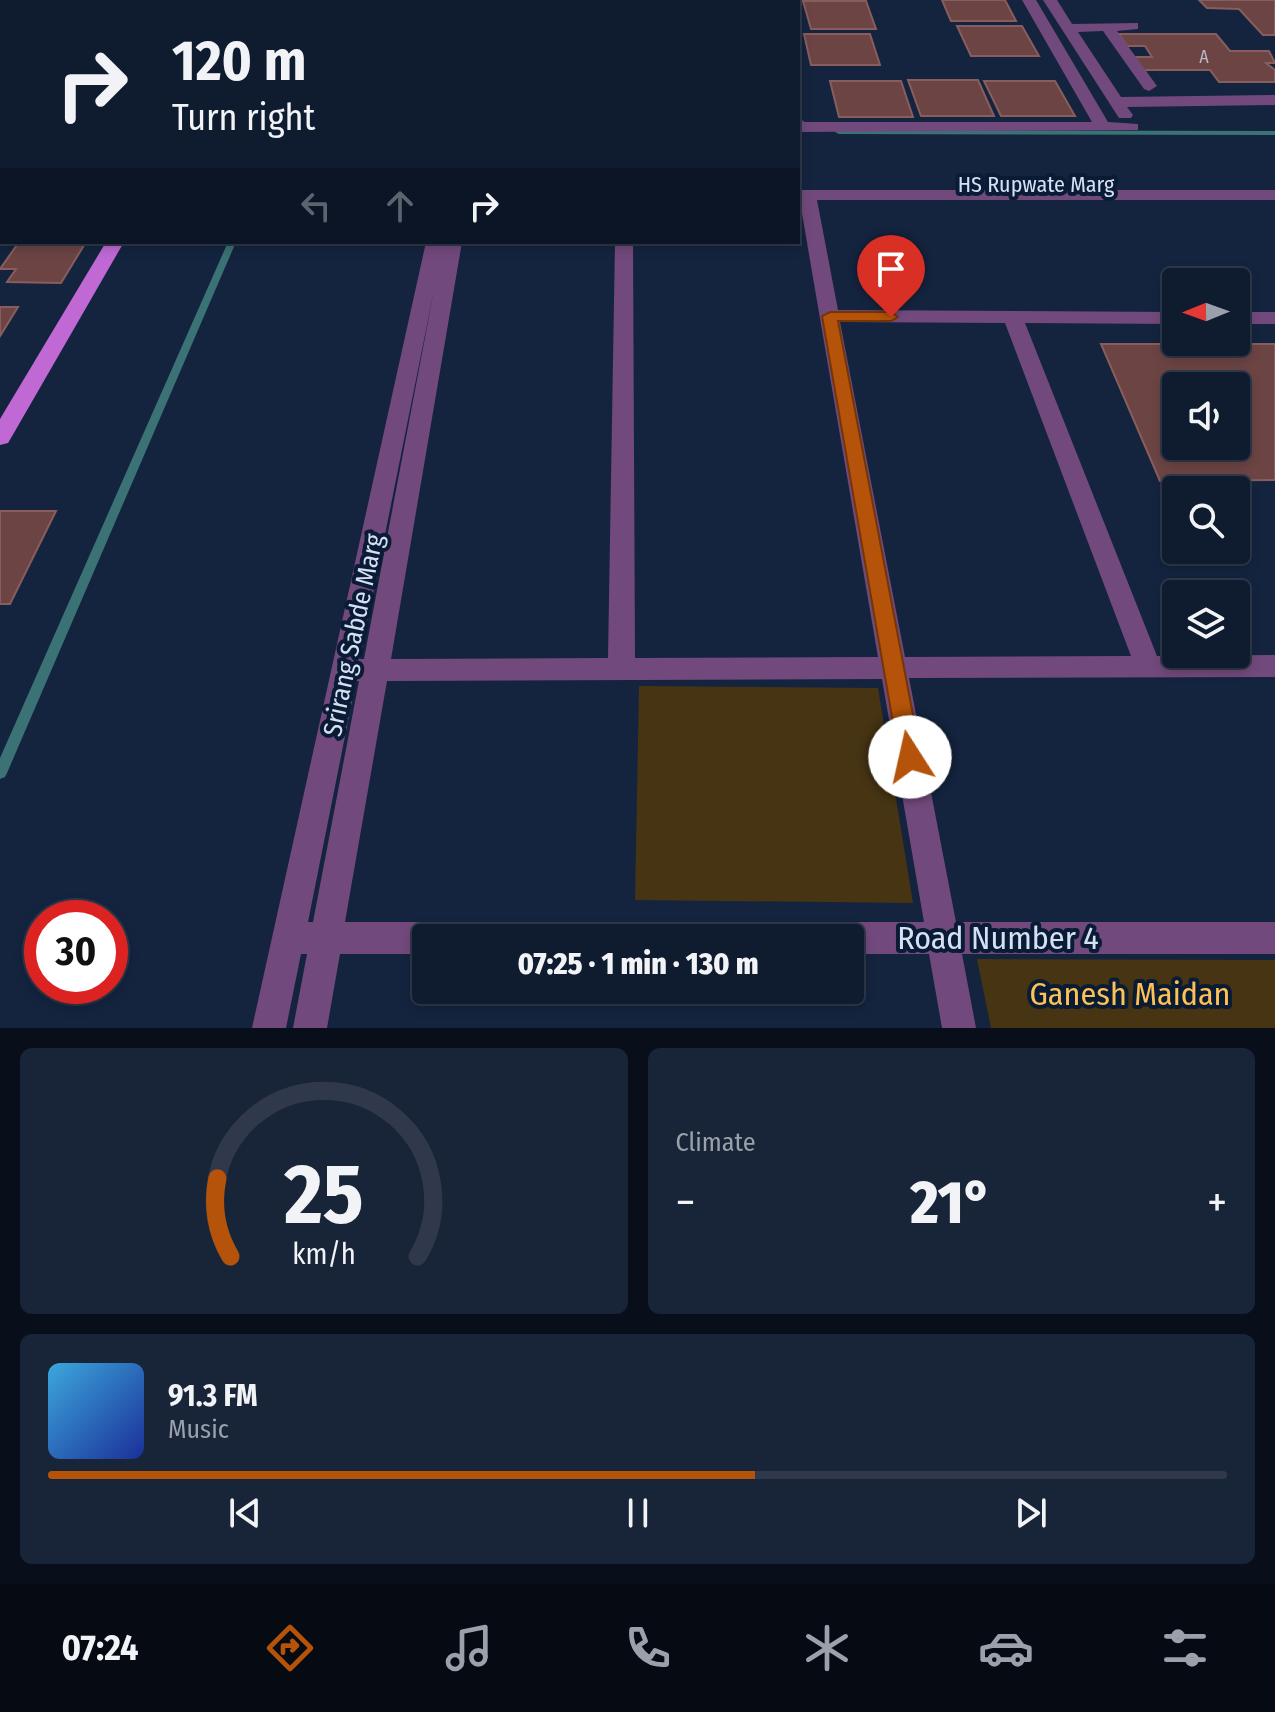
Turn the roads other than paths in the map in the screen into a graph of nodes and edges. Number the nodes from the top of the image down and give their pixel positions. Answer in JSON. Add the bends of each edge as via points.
{"nodes":[{"id":1,"x":1029,"y":0,"type":"edge"},
{"id":2,"x":1050,"y":0,"type":"edge"},
{"id":3,"x":1133,"y":26,"type":"dead end"},
{"id":4,"x":1107,"y":27,"type":"junction"},
{"id":5,"x":1068,"y":28,"type":"junction"},
{"id":6,"x":1095,"y":68,"type":"junction"},
{"id":7,"x":1068,"y":69,"type":"junction"},
{"id":8,"x":1106,"y":86,"type":"junction"},
{"id":9,"x":1149,"y":86,"type":"junction"},
{"id":10,"x":1275,"y":100,"type":"edge"},
{"id":11,"x":1190,"y":101,"type":"junction"},
{"id":12,"x":1117,"y":102,"type":"junction"},
{"id":13,"x":800,"y":127,"type":"edge"},
{"id":14,"x":1103,"y":127,"type":"junction"},
{"id":15,"x":1275,"y":195,"type":"edge"},
{"id":16,"x":803,"y":201,"type":"edge"},
{"id":17,"x":1197,"y":202,"type":"junction"},
{"id":18,"x":1275,"y":207,"type":"edge"},
{"id":19,"x":114,"y":244,"type":"edge"},
{"id":20,"x":624,"y":244,"type":"edge"},
{"id":21,"x":443,"y":249,"type":"edge"},
{"id":22,"x":830,"y":316,"type":"junction"},
{"id":23,"x":1013,"y":317,"type":"junction"},
{"id":24,"x":1162,"y":318,"type":"edge"},
{"id":25,"x":1250,"y":318,"type":"edge"},
{"id":26,"x":1275,"y":318,"type":"edge"},
{"id":27,"x":0,"y":438,"type":"edge"},
{"id":28,"x":1148,"y":666,"type":"junction"},
{"id":29,"x":1275,"y":666,"type":"edge"},
{"id":30,"x":894,"y":667,"type":"junction"},
{"id":31,"x":375,"y":668,"type":"junction"},
{"id":32,"x":621,"y":668,"type":"junction"},
{"id":33,"x":346,"y":670,"type":"junction"},
{"id":34,"x":289,"y":938,"type":"junction"},
{"id":35,"x":328,"y":938,"type":"junction"},
{"id":36,"x":943,"y":938,"type":"junction"},
{"id":37,"x":1275,"y":938,"type":"edge"},
{"id":38,"x":269,"y":1028,"type":"edge"},
{"id":39,"x":310,"y":1028,"type":"edge"},
{"id":40,"x":959,"y":1028,"type":"edge"}],
"edges":[{"from":1,"to":7,"type":"street"},
{"from":2,"to":5,"type":"street"},
{"from":3,"to":4,"type":"street"},
{"from":4,"to":5,"type":"street"},
{"from":4,"to":9,"type":"street"},
{"from":5,"to":6,"type":"street"},
{"from":6,"to":7,"type":"street"},
{"from":6,"to":8,"type":"street"},
{"from":7,"to":14,"type":"street"},
{"from":8,"to":9,"type":"street"},
{"from":8,"to":12,"type":"street"},
{"from":9,"to":11,"type":"street","via":[[1179,88]]},
{"from":10,"to":11,"type":"street"},
{"from":11,"to":12,"type":"street"},
{"from":12,"to":14,"type":"street","via":[[1132,127]]},
{"from":13,"to":14,"type":"street"},
{"from":15,"to":17,"type":"street"},
{"from":16,"to":17,"type":"street","name":"HS Rupwate Marg"},
{"from":16,"to":22,"type":"street"},
{"from":17,"to":18,"type":"street","name":"HS Rupwate Marg"},
{"from":19,"to":27,"type":"main road"},
{"from":20,"to":32,"type":"street"},
{"from":21,"to":31,"type":"street"},
{"from":21,"to":33,"type":"street","name":"Srirang Sabde Marg"},
{"from":22,"to":23,"type":"street"},
{"from":22,"to":30,"type":"street"},
{"from":23,"to":24,"type":"street"},
{"from":23,"to":28,"type":"street"},
{"from":25,"to":26,"type":"street"},
{"from":28,"to":29,"type":"street"},
{"from":28,"to":30,"type":"street"},
{"from":30,"to":32,"type":"street"},
{"from":30,"to":36,"type":"street"},
{"from":31,"to":32,"type":"street"},
{"from":31,"to":33,"type":"street"},
{"from":31,"to":35,"type":"street"},
{"from":33,"to":34,"type":"street","name":"Srirang Sabde Marg"},
{"from":34,"to":35,"type":"street","name":"Road Number 4"},
{"from":34,"to":38,"type":"street","name":"Srirang Sabde Marg"},
{"from":35,"to":36,"type":"street","name":"Road Number 4"},
{"from":35,"to":39,"type":"street"},
{"from":36,"to":37,"type":"street","name":"Road Number 4"},
{"from":36,"to":40,"type":"street"}]}
